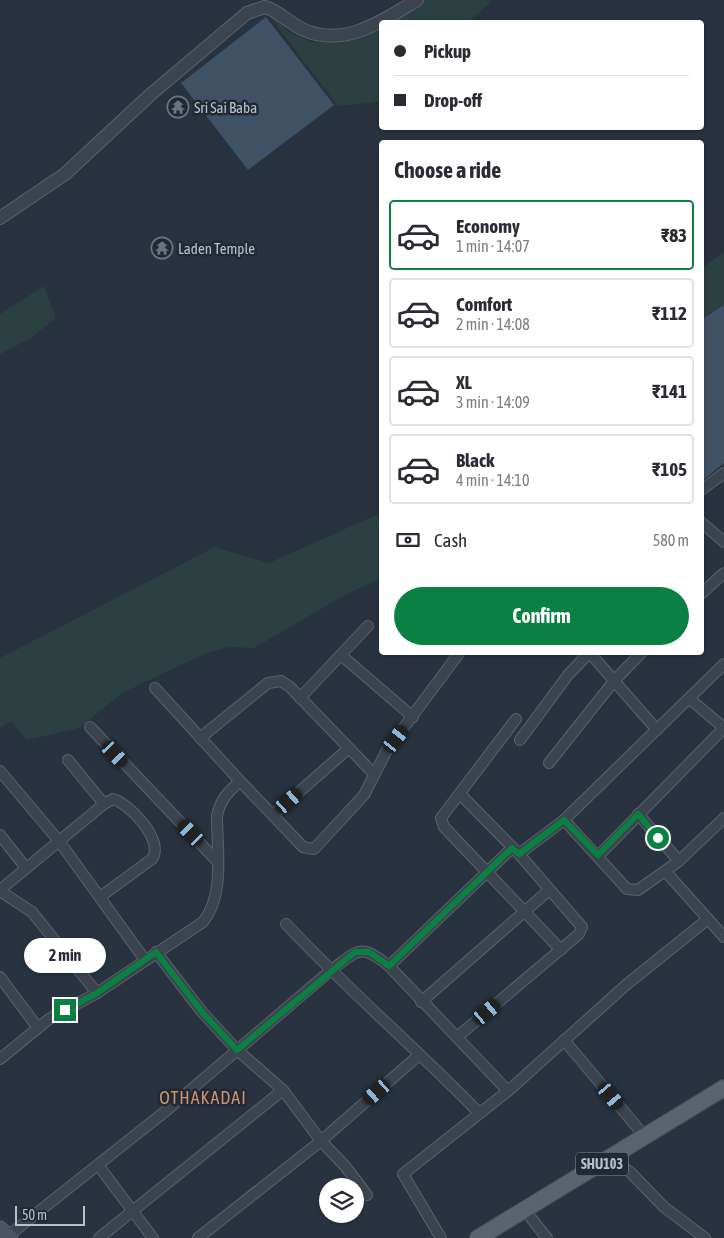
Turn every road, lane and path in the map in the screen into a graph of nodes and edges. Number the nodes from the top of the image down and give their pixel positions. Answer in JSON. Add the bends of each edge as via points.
{"nodes":[{"id":1,"x":417,"y":0,"type":"edge"},
{"id":2,"x":382,"y":20,"type":"edge"},
{"id":3,"x":379,"y":22,"type":"edge"},
{"id":4,"x":0,"y":218,"type":"edge"},
{"id":5,"x":724,"y":473,"type":"edge"},
{"id":6,"x":704,"y":488,"type":"edge"},
{"id":7,"x":704,"y":525,"type":"edge"},
{"id":8,"x":724,"y":542,"type":"edge"},
{"id":9,"x":724,"y":573,"type":"edge"},
{"id":10,"x":704,"y":591,"type":"edge"},
{"id":11,"x":368,"y":626,"type":"dead end"},
{"id":12,"x":341,"y":655,"type":"junction"},
{"id":13,"x":458,"y":655,"type":"edge"},
{"id":14,"x":587,"y":655,"type":"edge"},
{"id":15,"x":591,"y":655,"type":"edge"},
{"id":16,"x":639,"y":655,"type":"edge"},
{"id":17,"x":724,"y":664,"type":"edge"},
{"id":18,"x":614,"y":681,"type":"junction"},
{"id":19,"x":155,"y":688,"type":"dead end"},
{"id":20,"x":300,"y":698,"type":"junction"},
{"id":21,"x":690,"y":699,"type":"junction"},
{"id":22,"x":413,"y":717,"type":"junction"},
{"id":23,"x":516,"y":719,"type":"dead end"},
{"id":24,"x":90,"y":727,"type":"dead end"},
{"id":25,"x":724,"y":728,"type":"edge"},
{"id":26,"x":657,"y":730,"type":"junction"},
{"id":27,"x":200,"y":738,"type":"junction"},
{"id":28,"x":520,"y":740,"type":"dead end"},
{"id":29,"x":348,"y":749,"type":"junction"},
{"id":30,"x":68,"y":760,"type":"dead end"},
{"id":31,"x":549,"y":763,"type":"dead end"},
{"id":32,"x":0,"y":771,"type":"edge"},
{"id":33,"x":374,"y":774,"type":"junction"},
{"id":34,"x":240,"y":781,"type":"junction"},
{"id":35,"x":460,"y":794,"type":"junction"},
{"id":36,"x":104,"y":804,"type":"junction"},
{"id":37,"x":274,"y":814,"type":"junction"},
{"id":38,"x":638,"y":814,"type":"junction"},
{"id":39,"x":724,"y":818,"type":"edge"},
{"id":40,"x":564,"y":820,"type":"junction"},
{"id":41,"x":0,"y":835,"type":"edge"},
{"id":42,"x":59,"y":841,"type":"junction"},
{"id":43,"x":516,"y":851,"type":"junction"},
{"id":44,"x":598,"y":855,"type":"junction"},
{"id":45,"x":216,"y":860,"type":"junction"},
{"id":46,"x":679,"y":861,"type":"junction"},
{"id":47,"x":26,"y":868,"type":"junction"},
{"id":48,"x":664,"y":871,"type":"junction"},
{"id":49,"x":487,"y":872,"type":"junction"},
{"id":50,"x":0,"y":891,"type":"edge"},
{"id":51,"x":548,"y":891,"type":"junction"},
{"id":52,"x":100,"y":897,"type":"junction"},
{"id":53,"x":525,"y":912,"type":"junction"},
{"id":54,"x":708,"y":919,"type":"junction"},
{"id":55,"x":286,"y":924,"type":"dead end"},
{"id":56,"x":724,"y":937,"type":"edge"},
{"id":57,"x":561,"y":950,"type":"junction"},
{"id":58,"x":156,"y":952,"type":"junction"},
{"id":59,"x":145,"y":960,"type":"junction"},
{"id":60,"x":389,"y":966,"type":"junction"},
{"id":61,"x":330,"y":971,"type":"junction"},
{"id":62,"x":0,"y":977,"type":"edge"},
{"id":63,"x":97,"y":993,"type":"junction"},
{"id":64,"x":421,"y":1002,"type":"junction"},
{"id":65,"x":38,"y":1028,"type":"junction"},
{"id":66,"x":457,"y":1037,"type":"junction"},
{"id":67,"x":564,"y":1040,"type":"junction"},
{"id":68,"x":237,"y":1050,"type":"junction"},
{"id":69,"x":419,"y":1055,"type":"junction"},
{"id":70,"x":0,"y":1059,"type":"edge"},
{"id":71,"x":724,"y":1088,"type":"edge"},
{"id":72,"x":283,"y":1090,"type":"junction"},
{"id":73,"x":508,"y":1091,"type":"junction"},
{"id":74,"x":724,"y":1102,"type":"edge"},
{"id":75,"x":479,"y":1113,"type":"junction"},
{"id":76,"x":646,"y":1138,"type":"junction"},
{"id":77,"x":321,"y":1141,"type":"junction"},
{"id":78,"x":98,"y":1165,"type":"junction"},
{"id":79,"x":619,"y":1165,"type":"junction"},
{"id":80,"x":367,"y":1195,"type":"dead end"},
{"id":81,"x":133,"y":1211,"type":"junction"},
{"id":82,"x":531,"y":1218,"type":"junction"},
{"id":83,"x":6,"y":1234,"type":"edge"},
{"id":84,"x":99,"y":1238,"type":"edge"},
{"id":85,"x":153,"y":1238,"type":"edge"},
{"id":86,"x":198,"y":1238,"type":"edge"},
{"id":87,"x":441,"y":1238,"type":"edge"},
{"id":88,"x":478,"y":1238,"type":"edge"},
{"id":89,"x":497,"y":1238,"type":"edge"},
{"id":90,"x":547,"y":1238,"type":"edge"},
{"id":91,"x":705,"y":1238,"type":"edge"}],
"edges":[{"from":1,"to":2,"type":"street"},
{"from":3,"to":4,"type":"street","via":[[348,35],[333,37],[301,29],[271,9],[257,8],[247,12],[65,174]]},
{"from":5,"to":6,"type":"street"},
{"from":7,"to":8,"type":"street"},
{"from":9,"to":10,"type":"street"},
{"from":11,"to":12,"type":"street"},
{"from":12,"to":20,"type":"street"},
{"from":12,"to":22,"type":"street"},
{"from":13,"to":22,"type":"street"},
{"from":14,"to":28,"type":"street","via":[[568,675]]},
{"from":15,"to":18,"type":"street"},
{"from":16,"to":18,"type":"street"},
{"from":17,"to":21,"type":"street"},
{"from":18,"to":26,"type":"street"},
{"from":18,"to":31,"type":"street"},
{"from":19,"to":27,"type":"street"},
{"from":20,"to":27,"type":"street","via":[[282,681],[268,682]]},
{"from":20,"to":29,"type":"street"},
{"from":21,"to":25,"type":"street"},
{"from":21,"to":26,"type":"street"},
{"from":22,"to":33,"type":"street","via":[[387,750]]},
{"from":23,"to":35,"type":"street"},
{"from":24,"to":45,"type":"street"},
{"from":25,"to":38,"type":"street"},
{"from":26,"to":40,"type":"street"},
{"from":27,"to":34,"type":"street"},
{"from":29,"to":33,"type":"street"},
{"from":29,"to":37,"type":"street"},
{"from":30,"to":36,"type":"street"},
{"from":32,"to":42,"type":"street"},
{"from":33,"to":37,"type":"street","via":[[357,805],[314,849],[303,847]]},
{"from":34,"to":37,"type":"street"},
{"from":34,"to":45,"type":"street","via":[[219,805]]},
{"from":35,"to":43,"type":"street"},
{"from":35,"to":49,"type":"street","via":[[443,814],[444,828]]},
{"from":36,"to":42,"type":"street"},
{"from":36,"to":52,"type":"street","via":[[113,799],[126,804],[150,833],[156,851],[152,859]]},
{"from":38,"to":44,"type":"street"},
{"from":38,"to":46,"type":"street"},
{"from":39,"to":46,"type":"street"},
{"from":40,"to":43,"type":"street"},
{"from":40,"to":44,"type":"street"},
{"from":41,"to":47,"type":"street"},
{"from":42,"to":47,"type":"street"},
{"from":42,"to":52,"type":"street"},
{"from":43,"to":49,"type":"street"},
{"from":43,"to":51,"type":"street"},
{"from":44,"to":48,"type":"street","via":[[633,891],[644,887]]},
{"from":45,"to":58,"type":"street","via":[[216,886],[210,912],[202,922]]},
{"from":46,"to":48,"type":"street"},
{"from":47,"to":50,"type":"street"},
{"from":48,"to":54,"type":"street"},
{"from":49,"to":53,"type":"street"},
{"from":49,"to":60,"type":"street"},
{"from":50,"to":63,"type":"street","via":[[32,912]]},
{"from":51,"to":53,"type":"street"},
{"from":51,"to":57,"type":"street","via":[[582,927],[579,934]]},
{"from":52,"to":59,"type":"street"},
{"from":53,"to":57,"type":"street"},
{"from":53,"to":64,"type":"street"},
{"from":54,"to":56,"type":"street"},
{"from":54,"to":67,"type":"street"},
{"from":55,"to":61,"type":"street"},
{"from":57,"to":66,"type":"street"},
{"from":58,"to":59,"type":"street"},
{"from":58,"to":68,"type":"street","via":[[202,1012]]},
{"from":59,"to":63,"type":"street"},
{"from":60,"to":61,"type":"street","via":[[362,950]]},
{"from":60,"to":64,"type":"street"},
{"from":61,"to":68,"type":"street"},
{"from":61,"to":69,"type":"street"},
{"from":62,"to":65,"type":"street"},
{"from":63,"to":65,"type":"street"},
{"from":64,"to":66,"type":"street"},
{"from":65,"to":70,"type":"street"},
{"from":66,"to":73,"type":"street"},
{"from":67,"to":73,"type":"street"},
{"from":67,"to":76,"type":"street"},
{"from":68,"to":72,"type":"street"},
{"from":68,"to":78,"type":"street"},
{"from":69,"to":75,"type":"street"},
{"from":69,"to":77,"type":"street"},
{"from":71,"to":76,"type":"main road","number":"SHU103"},
{"from":72,"to":77,"type":"street"},
{"from":72,"to":81,"type":"street"},
{"from":73,"to":75,"type":"street"},
{"from":74,"to":79,"type":"main road","number":"SHU103"},
{"from":75,"to":87,"type":"street","via":[[403,1174]]},
{"from":76,"to":88,"type":"main road","number":"SHU103"},
{"from":77,"to":80,"type":"street"},
{"from":77,"to":86,"type":"street"},
{"from":78,"to":81,"type":"street"},
{"from":78,"to":83,"type":"street"},
{"from":79,"to":82,"type":"main road","number":"SHU103"},
{"from":79,"to":91,"type":"street","via":[[664,1207]]},
{"from":81,"to":84,"type":"street"},
{"from":81,"to":85,"type":"street"},
{"from":82,"to":89,"type":"main road","number":"SHU103"},
{"from":82,"to":90,"type":"street"}]}
